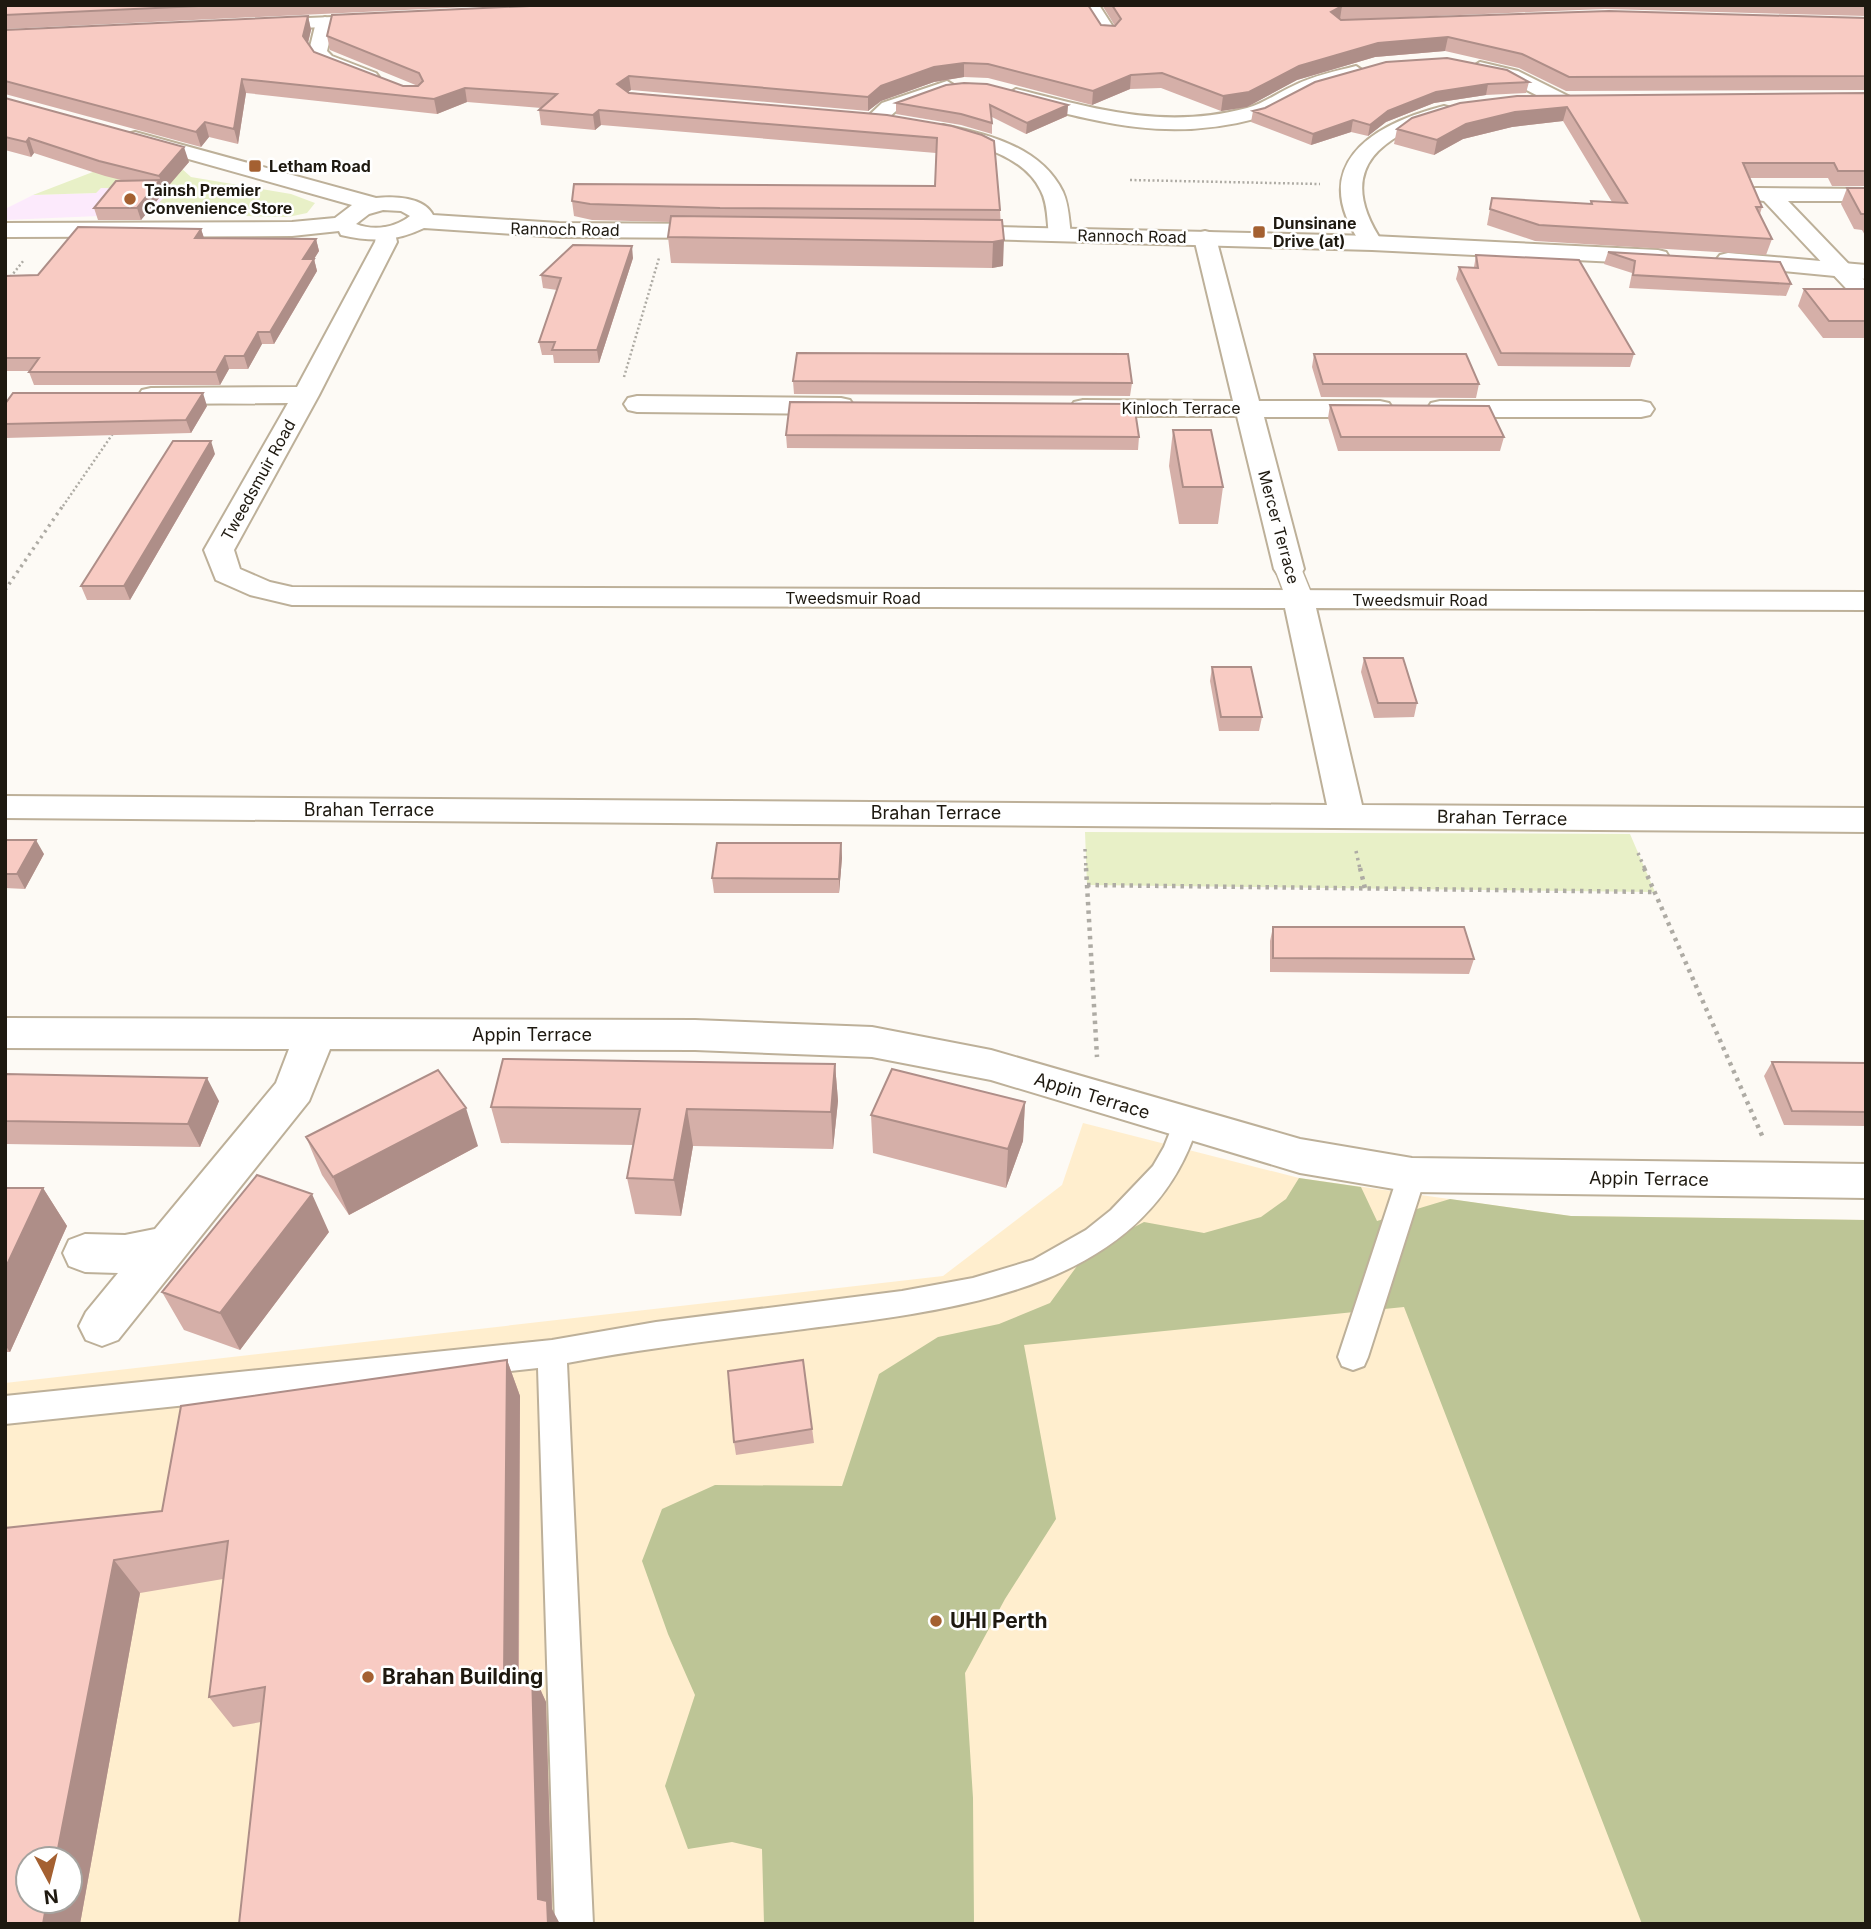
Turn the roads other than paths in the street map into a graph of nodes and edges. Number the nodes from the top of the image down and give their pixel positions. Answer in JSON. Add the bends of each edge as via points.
{"nodes":[{"id":1,"x":1090,"y":5,"type":"edge"},
{"id":2,"x":395,"y":19,"type":"edge"},
{"id":3,"x":325,"y":22,"type":"junction"},
{"id":4,"x":246,"y":26,"type":"edge"},
{"id":5,"x":1108,"y":33,"type":"edge"},
{"id":6,"x":1458,"y":63,"type":"edge"},
{"id":7,"x":1370,"y":68,"type":"edge"},
{"id":8,"x":389,"y":84,"type":"edge"},
{"id":9,"x":964,"y":86,"type":"edge"},
{"id":10,"x":1001,"y":91,"type":"edge"},
{"id":11,"x":1521,"y":103,"type":"edge"},
{"id":12,"x":1466,"y":108,"type":"edge"},
{"id":13,"x":899,"y":125,"type":"edge"},
{"id":14,"x":925,"y":128,"type":"edge"},
{"id":15,"x":119,"y":134,"type":"edge"},
{"id":16,"x":1866,"y":195,"type":"edge"},
{"id":17,"x":376,"y":205,"type":"junction"},
{"id":18,"x":420,"y":220,"type":"junction"},
{"id":19,"x":345,"y":225,"type":"junction"},
{"id":20,"x":5,"y":230,"type":"edge"},
{"id":21,"x":736,"y":231,"type":"edge"},
{"id":22,"x":925,"y":233,"type":"edge"},
{"id":23,"x":386,"y":234,"type":"junction"},
{"id":24,"x":1060,"y":234,"type":"junction"},
{"id":25,"x":1205,"y":238,"type":"junction"},
{"id":26,"x":1372,"y":243,"type":"junction"},
{"id":27,"x":1676,"y":257,"type":"edge"},
{"id":28,"x":1704,"y":259,"type":"edge"},
{"id":29,"x":1854,"y":271,"type":"edge"},
{"id":30,"x":1866,"y":296,"type":"edge"},
{"id":31,"x":306,"y":395,"type":"junction"},
{"id":32,"x":133,"y":396,"type":"edge"},
{"id":33,"x":636,"y":404,"type":"road end"},
{"id":34,"x":860,"y":406,"type":"edge"},
{"id":35,"x":1055,"y":408,"type":"edge"},
{"id":36,"x":1249,"y":409,"type":"junction"},
{"id":37,"x":1641,"y":409,"type":"dead end"},
{"id":38,"x":1294,"y":585,"type":"junction"},
{"id":39,"x":1866,"y":601,"type":"edge"},
{"id":40,"x":5,"y":807,"type":"edge"},
{"id":41,"x":1347,"y":817,"type":"junction"},
{"id":42,"x":1866,"y":820,"type":"edge"},
{"id":43,"x":5,"y":1033,"type":"edge"},
{"id":44,"x":315,"y":1034,"type":"junction"},
{"id":45,"x":1185,"y":1124,"type":"junction"},
{"id":46,"x":1412,"y":1175,"type":"junction"},
{"id":47,"x":1866,"y":1181,"type":"edge"},
{"id":48,"x":169,"y":1244,"type":"junction"},
{"id":49,"x":85,"y":1253,"type":"dead end"},
{"id":50,"x":102,"y":1326,"type":"dead end"},
{"id":51,"x":552,"y":1353,"type":"junction"},
{"id":52,"x":1353,"y":1357,"type":"dead end"},
{"id":53,"x":5,"y":1410,"type":"edge"},
{"id":54,"x":574,"y":1924,"type":"edge"}],
"edges":[{"from":1,"to":5,"type":"street"},
{"from":2,"to":3,"type":"street"},
{"from":3,"to":4,"type":"street"},
{"from":3,"to":8,"type":"street","via":[[318,51],[325,60]]},
{"from":6,"to":11,"type":"street","via":[[1511,75],[1573,100]]},
{"from":7,"to":10,"type":"street","via":[[1305,87],[1255,113],[1209,121],[1157,124],[1115,120]]},
{"from":9,"to":13,"type":"street","via":[[933,90],[866,121]]},
{"from":12,"to":26,"type":"street","via":[[1419,118],[1382,137],[1362,159],[1352,184],[1358,215]]},
{"from":14,"to":24,"type":"street","via":[[984,141],[1030,166],[1052,191]]},
{"from":15,"to":17,"type":"street"},
{"from":16,"to":29,"type":"street","via":[[1762,194]]},
{"from":17,"to":18,"type":"street","name":"Rannoch Road","via":[[406,205],[422,214]]},
{"from":17,"to":19,"type":"street","via":[[349,215]]},
{"from":18,"to":21,"type":"street","name":"Rannoch Road","via":[[559,230]]},
{"from":18,"to":23,"type":"street","name":"Rannoch Road"},
{"from":19,"to":20,"type":"street","name":"Rannoch Road"},
{"from":19,"to":23,"type":"street","name":"Rannoch Road","via":[[358,233]]},
{"from":22,"to":24,"type":"street","name":"Rannoch Road"},
{"from":23,"to":31,"type":"street","name":"Tweedsmuir Road","via":[[386,242]]},
{"from":24,"to":25,"type":"street","name":"Rannoch Road"},
{"from":25,"to":26,"type":"street","name":"Rannoch Road"},
{"from":25,"to":36,"type":"street","name":"Mercer Terrace"},
{"from":26,"to":27,"type":"street","name":"Rannoch Road"},
{"from":28,"to":29,"type":"street"},
{"from":29,"to":30,"type":"street"},
{"from":31,"to":32,"type":"street"},
{"from":31,"to":38,"type":"street","name":"Tweedsmuir Road","via":[[219,550],[227,574],[261,589],[306,596]]},
{"from":33,"to":34,"type":"street"},
{"from":35,"to":36,"type":"street","name":"Kinloch Terrace"},
{"from":36,"to":37,"type":"street","name":"Kinloch Terrace"},
{"from":36,"to":38,"type":"street","name":"Mercer Terrace"},
{"from":38,"to":39,"type":"street","name":"Tweedsmuir Road"},
{"from":38,"to":41,"type":"street","name":"Mercer Terrace"},
{"from":40,"to":41,"type":"street","name":"Brahan Terrace"},
{"from":41,"to":42,"type":"street","name":"Brahan Terrace"},
{"from":43,"to":44,"type":"street","name":"Appin Terrace"},
{"from":44,"to":45,"type":"street","name":"Appin Terrace","via":[[872,1042],[991,1065]]},
{"from":44,"to":48,"type":"street","via":[[294,1090]]},
{"from":45,"to":46,"type":"street","name":"Appin Terrace","via":[[1300,1156]]},
{"from":45,"to":51,"type":"lane","via":[[1174,1157],[1116,1223],[1021,1277],[919,1302],[605,1342]]},
{"from":46,"to":47,"type":"street","name":"Appin Terrace"},
{"from":46,"to":52,"type":"lane"},
{"from":48,"to":49,"type":"street","via":[[125,1254]]},
{"from":48,"to":50,"type":"street"},
{"from":51,"to":53,"type":"lane"},
{"from":51,"to":54,"type":"lane"}]}
